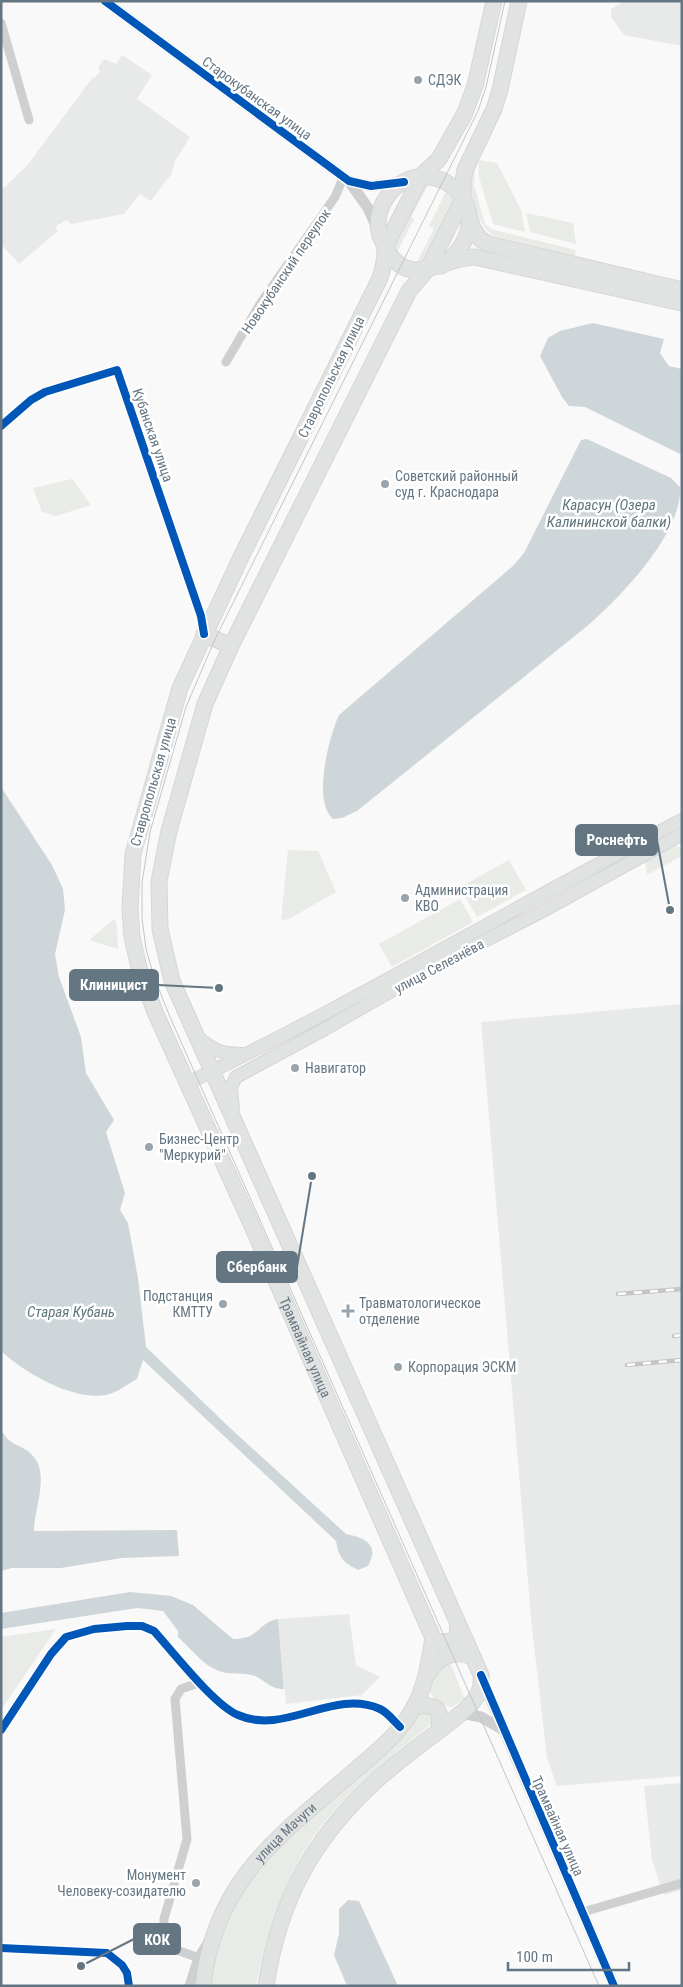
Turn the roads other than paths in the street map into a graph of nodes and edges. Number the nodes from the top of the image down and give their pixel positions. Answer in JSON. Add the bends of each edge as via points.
{"nodes":[{"id":1,"x":105,"y":1,"type":"edge"},
{"id":2,"x":494,"y":1,"type":"edge"},
{"id":3,"x":519,"y":1,"type":"edge"},
{"id":4,"x":1,"y":23,"type":"edge"},
{"id":5,"x":30,"y":120,"type":"dead end"},
{"id":6,"x":422,"y":175,"type":"junction"},
{"id":7,"x":346,"y":180,"type":"junction"},
{"id":8,"x":404,"y":182,"type":"junction"},
{"id":9,"x":463,"y":199,"type":"junction"},
{"id":10,"x":379,"y":232,"type":"junction"},
{"id":11,"x":385,"y":247,"type":"junction"},
{"id":12,"x":434,"y":268,"type":"junction"},
{"id":13,"x":682,"y":290,"type":"edge"},
{"id":14,"x":682,"y":303,"type":"edge"},
{"id":15,"x":226,"y":362,"type":"dead end"},
{"id":16,"x":1,"y":426,"type":"edge"},
{"id":17,"x":204,"y":634,"type":"junction"},
{"id":18,"x":231,"y":646,"type":"junction"},
{"id":19,"x":682,"y":820,"type":"edge"},
{"id":20,"x":682,"y":834,"type":"edge"},
{"id":21,"x":160,"y":928,"type":"joint"},
{"id":22,"x":132,"y":936,"type":"joint"},
{"id":23,"x":196,"y":1035,"type":"junction"},
{"id":24,"x":245,"y":1054,"type":"junction"},
{"id":25,"x":212,"y":1071,"type":"junction"},
{"id":26,"x":188,"y":1083,"type":"junction"},
{"id":27,"x":235,"y":1120,"type":"junction"},
{"id":28,"x":458,"y":1624,"type":"junction"},
{"id":29,"x":433,"y":1638,"type":"junction"},
{"id":30,"x":473,"y":1657,"type":"junction"},
{"id":31,"x":481,"y":1675,"type":"junction"},
{"id":32,"x":426,"y":1678,"type":"junction"},
{"id":33,"x":201,"y":1682,"type":"junction"},
{"id":34,"x":414,"y":1707,"type":"junction"},
{"id":35,"x":461,"y":1713,"type":"junction"},
{"id":36,"x":400,"y":1727,"type":"junction"},
{"id":37,"x":502,"y":1729,"type":"junction"},
{"id":38,"x":1,"y":1730,"type":"edge"},
{"id":39,"x":439,"y":1730,"type":"junction"},
{"id":40,"x":682,"y":1883,"type":"edge"},
{"id":41,"x":583,"y":1912,"type":"junction"},
{"id":42,"x":214,"y":1934,"type":"junction"},
{"id":43,"x":1,"y":1948,"type":"edge"},
{"id":44,"x":199,"y":1958,"type":"junction"},
{"id":45,"x":129,"y":1986,"type":"edge"},
{"id":46,"x":190,"y":1986,"type":"edge"},
{"id":47,"x":203,"y":1986,"type":"edge"},
{"id":48,"x":266,"y":1986,"type":"edge"},
{"id":49,"x":614,"y":1986,"type":"edge"}],
"edges":[{"from":1,"to":7,"type":"street","name":"Старокубанская улица"},
{"from":2,"to":6,"type":"main road","via":[[475,86],[464,115],[439,159]]},
{"from":3,"to":9,"type":"main road","name":"Ставропольская улица","via":[[500,90],[466,170]]},
{"from":4,"to":5,"type":"street"},
{"from":6,"to":8,"type":"main road","name":"Ставропольская улица"},
{"from":6,"to":9,"type":"main road","via":[[447,182]]},
{"from":6,"to":11,"type":"main road"},
{"from":7,"to":8,"type":"street","name":"Старокубанская улица","via":[[371,186]]},
{"from":7,"to":10,"type":"street","name":"Старокубанская улица","via":[[368,208]]},
{"from":7,"to":15,"type":"street","name":"Новокубанский переулок","via":[[260,304]]},
{"from":8,"to":10,"type":"main road","name":"Ставропольская улица","via":[[381,206]]},
{"from":9,"to":12,"type":"main road","name":"Ставропольская улица","via":[[468,230],[457,253]]},
{"from":9,"to":13,"type":"main road","via":[[477,236],[489,244]]},
{"from":10,"to":11,"type":"main road","name":"Ставропольская улица"},
{"from":11,"to":12,"type":"main road","via":[[404,267]]},
{"from":11,"to":17,"type":"main road","name":"Ставропольская улица","via":[[379,280]]},
{"from":12,"to":14,"type":"main road","via":[[475,257]]},
{"from":12,"to":18,"type":"main road","name":"Ставропольская улица","via":[[409,291]]},
{"from":16,"to":17,"type":"street","name":"Кубанская улица","via":[[45,392],[117,370],[202,616]]},
{"from":17,"to":18,"type":"main road"},
{"from":17,"to":22,"type":"main road","name":"Ставропольская улица","via":[[180,688],[133,854]]},
{"from":18,"to":21,"type":"main road","name":"Ставропольская улица","via":[[205,704],[169,831],[159,882]]},
{"from":19,"to":24,"type":"main road","name":"улица Селезнёва"},
{"from":20,"to":27,"type":"main road","name":"улица Селезнёва","via":[[236,1077],[231,1095]]},
{"from":21,"to":23,"type":"main road","name":"Трамвайная улица","via":[[172,981]]},
{"from":22,"to":26,"type":"main road","name":"Трамвайная улица","via":[[146,991]]},
{"from":23,"to":24,"type":"main road","via":[[223,1054]]},
{"from":23,"to":25,"type":"main road","name":"Трамвайная улица"},
{"from":24,"to":25,"type":"main road","name":"улица Селезнёва"},
{"from":25,"to":26,"type":"main road","name":"улица Селезнёва"},
{"from":25,"to":27,"type":"main road","name":"Трамвайная улица"},
{"from":26,"to":29,"type":"main road","name":"Трамвайная улица"},
{"from":27,"to":28,"type":"main road","name":"Трамвайная улица"},
{"from":28,"to":29,"type":"main road","via":[[457,1636],[452,1641],[444,1644]]},
{"from":28,"to":30,"type":"main road","name":"Трамвайная улица"},
{"from":29,"to":32,"type":"main road","name":"улица Мачуги"},
{"from":30,"to":31,"type":"main road","name":"Трамвайная улица"},
{"from":30,"to":32,"type":"main road","via":[[445,1656],[431,1667]]},
{"from":31,"to":35,"type":"main road","name":"улица Мачуги","via":[[479,1693]]},
{"from":31,"to":37,"type":"street","name":"Трамвайная улица"},
{"from":32,"to":34,"type":"main road","name":"улица Мачуги"},
{"from":33,"to":36,"type":"street","via":[[220,1704],[256,1722],[272,1722],[342,1704],[382,1709]]},
{"from":33,"to":38,"type":"street","via":[[154,1631],[142,1626],[94,1629],[66,1637]]},
{"from":33,"to":44,"type":"street","via":[[181,1688],[175,1699],[187,1839],[164,1919],[164,1942]]},
{"from":34,"to":36,"type":"main road","name":"улица Мачуги"},
{"from":34,"to":39,"type":"main road","via":[[436,1708],[440,1715]]},
{"from":35,"to":37,"type":"street","via":[[481,1717]]},
{"from":35,"to":39,"type":"main road","name":"улица Мачуги"},
{"from":36,"to":42,"type":"main road","name":"улица Мачуги","via":[[374,1754],[282,1834],[247,1871],[224,1906]]},
{"from":37,"to":41,"type":"street","name":"Трамвайная улица"},
{"from":39,"to":48,"type":"main road","name":"улица Мачуги","via":[[337,1819],[312,1852],[289,1896],[270,1959]]},
{"from":40,"to":41,"type":"street"},
{"from":41,"to":49,"type":"street","name":"Трамвайная улица"},
{"from":42,"to":44,"type":"street"},
{"from":42,"to":47,"type":"main road","name":"улица Мачуги"},
{"from":43,"to":45,"type":"street","via":[[107,1953],[127,1973]]},
{"from":44,"to":46,"type":"street"}]}
